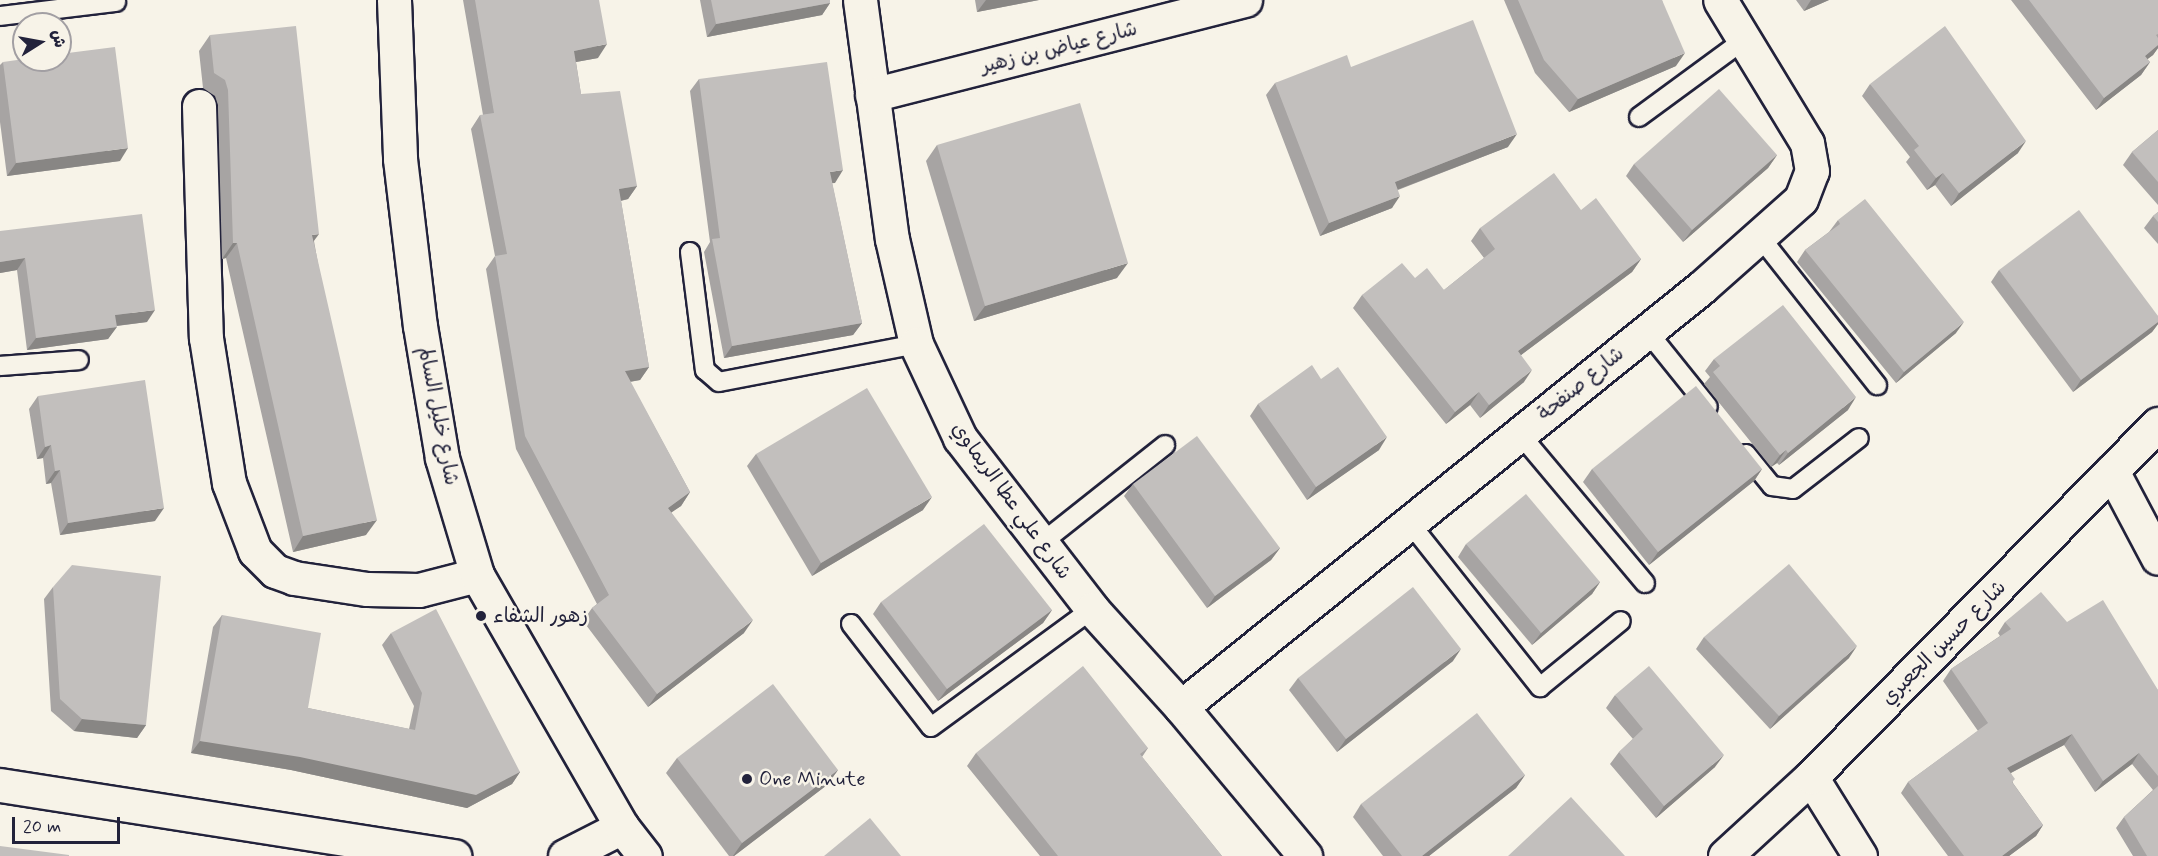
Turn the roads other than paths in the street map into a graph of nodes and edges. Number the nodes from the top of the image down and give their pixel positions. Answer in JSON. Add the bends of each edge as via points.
{"nodes":[{"id":1,"x":394,"y":0,"type":"edge"},
{"id":2,"x":860,"y":0,"type":"edge"},
{"id":3,"x":1245,"y":0,"type":"edge"},
{"id":4,"x":1720,"y":0,"type":"edge"},
{"id":5,"x":117,"y":2,"type":"dead end"},
{"id":6,"x":0,"y":16,"type":"edge"},
{"id":7,"x":1745,"y":39,"type":"junction"},
{"id":8,"x":872,"y":94,"type":"junction"},
{"id":9,"x":198,"y":106,"type":"dead end"},
{"id":10,"x":1639,"y":117,"type":"dead end"},
{"id":11,"x":1760,"y":237,"type":"junction"},
{"id":12,"x":690,"y":252,"type":"dead end"},
{"id":13,"x":1647,"y":331,"type":"junction"},
{"id":14,"x":916,"y":344,"type":"junction"},
{"id":15,"x":79,"y":360,"type":"dead end"},
{"id":16,"x":0,"y":366,"type":"edge"},
{"id":17,"x":1877,"y":385,"type":"dead end"},
{"id":18,"x":1720,"y":422,"type":"edge"},
{"id":19,"x":2158,"y":424,"type":"edge"},
{"id":20,"x":1519,"y":434,"type":"junction"},
{"id":21,"x":1859,"y":438,"type":"dead end"},
{"id":22,"x":1735,"y":440,"type":"edge"},
{"id":23,"x":1165,"y":445,"type":"dead end"},
{"id":24,"x":2112,"y":471,"type":"junction"},
{"id":25,"x":1409,"y":522,"type":"junction"},
{"id":26,"x":1039,"y":544,"type":"junction"},
{"id":27,"x":2158,"y":558,"type":"edge"},
{"id":28,"x":477,"y":575,"type":"junction"},
{"id":29,"x":1645,"y":583,"type":"dead end"},
{"id":30,"x":1092,"y":609,"type":"junction"},
{"id":31,"x":1621,"y":621,"type":"dead end"},
{"id":32,"x":851,"y":624,"type":"dead end"},
{"id":33,"x":1181,"y":708,"type":"junction"},
{"id":34,"x":1811,"y":777,"type":"junction"},
{"id":35,"x":0,"y":785,"type":"edge"},
{"id":36,"x":622,"y":827,"type":"junction"},
{"id":37,"x":454,"y":856,"type":"edge"},
{"id":38,"x":565,"y":856,"type":"edge"},
{"id":39,"x":645,"y":856,"type":"edge"},
{"id":40,"x":1305,"y":856,"type":"edge"},
{"id":41,"x":1725,"y":856,"type":"edge"},
{"id":42,"x":1860,"y":856,"type":"edge"}],
"edges":[{"from":1,"to":28,"type":"street","name":"شارع خليل السالم","via":[[400,159],[420,326],[442,458]]},
{"from":2,"to":8,"type":"street","name":"شارع علي عطا الريماوي"},
{"from":3,"to":8,"type":"street","name":"شارع عياض بن زهير"},
{"from":4,"to":7,"type":"street","name":"شارع صنفحة"},
{"from":5,"to":6,"type":"lane"},
{"from":7,"to":10,"type":"lane"},
{"from":7,"to":11,"type":"street","name":"شارع صنفحة","via":[[1787,105],[1811,156],[1812,171],[1801,199]]},
{"from":8,"to":14,"type":"street","name":"شارع علي عطا الريماوي","via":[[892,239]]},
{"from":9,"to":28,"type":"street","via":[[207,350],[230,483],[255,551],[275,572],[367,588],[420,590]]},
{"from":11,"to":13,"type":"street","name":"شارع صنفحة"},
{"from":11,"to":17,"type":"lane"},
{"from":12,"to":14,"type":"lane","via":[[705,370],[718,382]]},
{"from":13,"to":18,"type":"lane"},
{"from":13,"to":20,"type":"street","name":"شارع صنفحة"},
{"from":14,"to":26,"type":"street","name":"شارع علي عطا الريماوي","via":[[960,438]]},
{"from":15,"to":16,"type":"lane"},
{"from":19,"to":24,"type":"street","name":"شارع حسين الجعبري"},
{"from":20,"to":25,"type":"street","name":"شارع صنفحة"},
{"from":20,"to":29,"type":"lane"},
{"from":21,"to":22,"type":"lane","via":[[1792,489],[1772,486]]},
{"from":23,"to":26,"type":"lane"},
{"from":24,"to":27,"type":"street"},
{"from":24,"to":34,"type":"street","name":"شارع حسين الجعبري"},
{"from":25,"to":31,"type":"lane","via":[[1540,687]]},
{"from":25,"to":33,"type":"street","name":"شارع صنفحة"},
{"from":26,"to":30,"type":"street","name":"شارع علي عطا الريماوي"},
{"from":28,"to":36,"type":"street","name":"شارع خليل السالم"},
{"from":30,"to":32,"type":"lane","via":[[931,727]]},
{"from":30,"to":33,"type":"street","name":"شارع علي عطا الريماوي"},
{"from":33,"to":40,"type":"street","name":"شارع علي عطا الريماوي"},
{"from":34,"to":41,"type":"street","name":"شارع حسين الجعبري"},
{"from":34,"to":42,"type":"street"},
{"from":35,"to":37,"type":"street"},
{"from":36,"to":38,"type":"street"},
{"from":36,"to":39,"type":"street","name":"شارع خليل السالم"}]}
